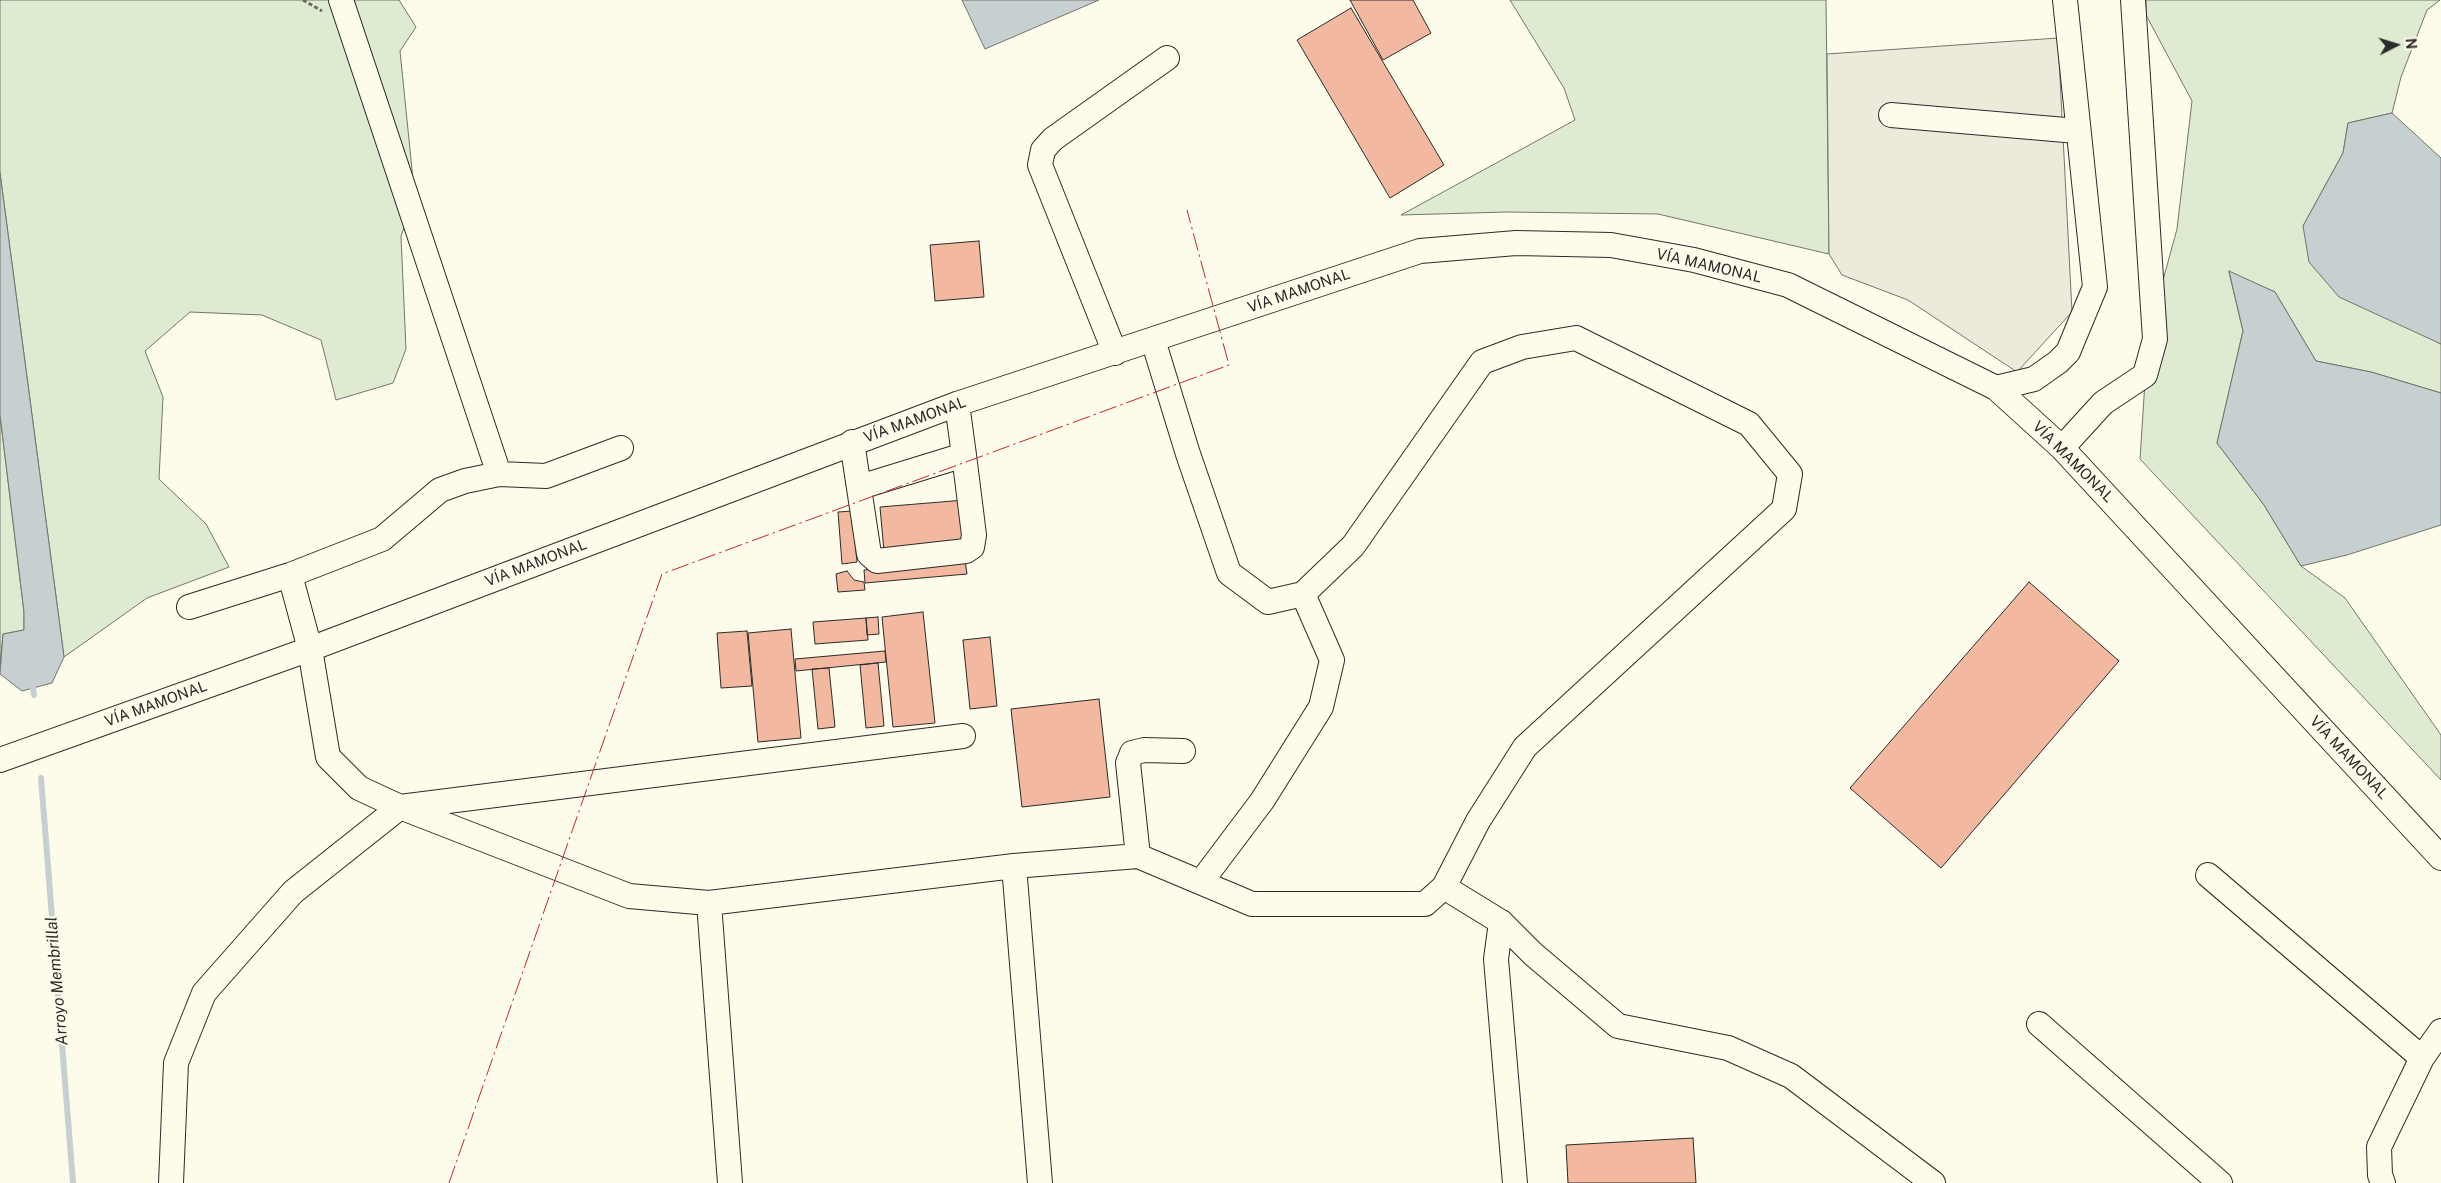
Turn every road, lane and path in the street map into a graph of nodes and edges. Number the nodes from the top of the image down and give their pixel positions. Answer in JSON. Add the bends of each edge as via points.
{"nodes":[{"id":1,"x":341,"y":0,"type":"edge"},
{"id":2,"x":2066,"y":0,"type":"edge"},
{"id":3,"x":2133,"y":0,"type":"edge"},
{"id":4,"x":1167,"y":58,"type":"dead end"},
{"id":5,"x":1891,"y":115,"type":"dead end"},
{"id":6,"x":2078,"y":131,"type":"junction"},
{"id":7,"x":1152,"y":340,"type":"junction"},
{"id":8,"x":1115,"y":352,"type":"junction"},
{"id":9,"x":1996,"y":388,"type":"junction"},
{"id":10,"x":957,"y":404,"type":"junction"},
{"id":11,"x":852,"y":442,"type":"junction"},
{"id":12,"x":621,"y":448,"type":"dead end"},
{"id":13,"x":2062,"y":448,"type":"junction"},
{"id":14,"x":964,"y":455,"type":"junction"},
{"id":15,"x":499,"y":474,"type":"junction"},
{"id":16,"x":860,"y":487,"type":"junction"},
{"id":17,"x":290,"y":574,"type":"junction"},
{"id":18,"x":1303,"y":594,"type":"junction"},
{"id":19,"x":189,"y":607,"type":"dead end"},
{"id":20,"x":310,"y":649,"type":"junction"},
{"id":21,"x":963,"y":736,"type":"dead end"},
{"id":22,"x":1183,"y":751,"type":"dead end"},
{"id":23,"x":0,"y":760,"type":"edge"},
{"id":24,"x":400,"y":807,"type":"junction"},
{"id":25,"x":1138,"y":856,"type":"junction"},
{"id":26,"x":2441,"y":858,"type":"edge"},
{"id":27,"x":1014,"y":866,"type":"junction"},
{"id":28,"x":2208,"y":876,"type":"dead end"},
{"id":29,"x":1201,"y":882,"type":"junction"},
{"id":30,"x":1444,"y":887,"type":"junction"},
{"id":31,"x":709,"y":903,"type":"junction"},
{"id":32,"x":1501,"y":922,"type":"junction"},
{"id":33,"x":2039,"y":1024,"type":"dead end"},
{"id":34,"x":2441,"y":1031,"type":"edge"},
{"id":35,"x":2422,"y":1058,"type":"junction"},
{"id":36,"x":171,"y":1183,"type":"edge"},
{"id":37,"x":730,"y":1183,"type":"edge"},
{"id":38,"x":1040,"y":1183,"type":"edge"},
{"id":39,"x":1515,"y":1183,"type":"edge"},
{"id":40,"x":1933,"y":1183,"type":"edge"},
{"id":41,"x":2220,"y":1183,"type":"edge"},
{"id":42,"x":2383,"y":1183,"type":"edge"}],
"edges":[{"from":1,"to":15,"type":"street"},
{"from":2,"to":6,"type":"street"},
{"from":3,"to":13,"type":"street","via":[[2154,339],[2145,375],[2103,403]]},
{"from":4,"to":8,"type":"street","via":[[1053,139],[1043,150],[1040,165]]},
{"from":5,"to":6,"type":"street"},
{"from":6,"to":9,"type":"street","via":[[2095,287],[2068,352],[2034,379]]},
{"from":7,"to":8,"type":"street","name":"VÍA MAMONAL"},
{"from":7,"to":9,"type":"street","name":"VÍA MAMONAL","via":[[1420,251],[1516,243],[1611,245],[1694,260],[1788,285]]},
{"from":7,"to":18,"type":"street","via":[[1229,573],[1268,602]]},
{"from":8,"to":10,"type":"street","name":"VÍA MAMONAL"},
{"from":9,"to":13,"type":"street","name":"VÍA MAMONAL"},
{"from":10,"to":11,"type":"street","name":"VÍA MAMONAL"},
{"from":10,"to":14,"type":"street"},
{"from":11,"to":16,"type":"street"},
{"from":11,"to":20,"type":"street","name":"VÍA MAMONAL"},
{"from":12,"to":15,"type":"street","via":[[546,476]]},
{"from":13,"to":26,"type":"street","name":"VÍA MAMONAL"},
{"from":14,"to":16,"type":"street"},
{"from":14,"to":16,"type":"street","via":[[974,535],[972,548],[966,551],[874,560],[869,554]]},
{"from":15,"to":17,"type":"street","via":[[440,490],[382,539]]},
{"from":17,"to":19,"type":"street"},
{"from":17,"to":20,"type":"street"},
{"from":18,"to":29,"type":"street","via":[[1332,660],[1321,707],[1262,801]]},
{"from":18,"to":30,"type":"street","via":[[1353,546],[1482,362],[1522,347],[1576,338],[1749,424],[1790,474],[1784,509],[1525,747],[1478,821]]},
{"from":20,"to":23,"type":"street","name":"VÍA MAMONAL"},
{"from":20,"to":24,"type":"street","via":[[328,757],[359,788]]},
{"from":21,"to":24,"type":"street"},
{"from":22,"to":25,"type":"street","via":[[1144,750],[1132,753],[1128,763]]},
{"from":24,"to":31,"type":"street","via":[[629,896]]},
{"from":24,"to":36,"type":"street","via":[[293,892],[204,993],[176,1064]]},
{"from":25,"to":27,"type":"street"},
{"from":25,"to":29,"type":"street"},
{"from":27,"to":31,"type":"street"},
{"from":27,"to":38,"type":"street"},
{"from":28,"to":35,"type":"street"},
{"from":29,"to":30,"type":"street","via":[[1252,904],[1425,904]]},
{"from":30,"to":32,"type":"street"},
{"from":31,"to":37,"type":"street"},
{"from":32,"to":39,"type":"street","via":[[1496,959]]},
{"from":32,"to":40,"type":"street","via":[[1533,954],[1618,1026],[1728,1048],[1791,1076]]},
{"from":33,"to":41,"type":"street"},
{"from":34,"to":35,"type":"street"},
{"from":35,"to":42,"type":"street","via":[[2379,1147]]}]}
